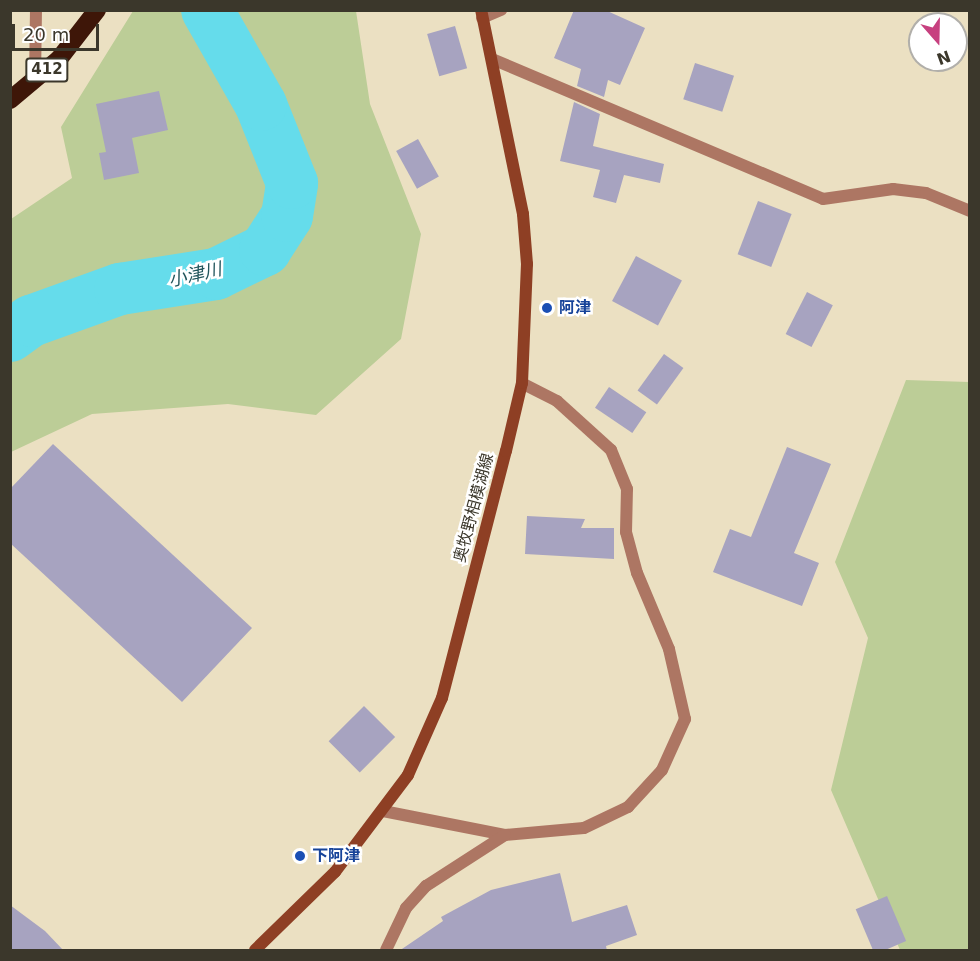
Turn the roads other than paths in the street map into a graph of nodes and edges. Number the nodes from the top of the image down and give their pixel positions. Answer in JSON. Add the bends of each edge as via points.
{"nodes":[{"id":1,"x":36,"y":10,"type":"edge"},
{"id":2,"x":97,"y":10,"type":"edge"},
{"id":3,"x":501,"y":10,"type":"edge"},
{"id":4,"x":482,"y":14,"type":"edge"},
{"id":5,"x":492,"y":59,"type":"junction"},
{"id":6,"x":35,"y":81,"type":"junction"},
{"id":7,"x":10,"y":100,"type":"edge"},
{"id":8,"x":969,"y":211,"type":"edge"},
{"id":9,"x":522,"y":383,"type":"junction"},
{"id":10,"x":383,"y":812,"type":"junction"},
{"id":11,"x":506,"y":835,"type":"junction"},
{"id":12,"x":255,"y":951,"type":"edge"},
{"id":13,"x":386,"y":951,"type":"edge"}],
"edges":[{"from":1,"to":6,"type":"street"},
{"from":2,"to":6,"type":"highway","number":"412","via":[[80,36]]},
{"from":3,"to":4,"type":"street"},
{"from":4,"to":5,"type":"main road","name":"奥牧野相模湖線"},
{"from":5,"to":8,"type":"street","via":[[823,199],[893,189],[926,193]]},
{"from":5,"to":9,"type":"main road","name":"奥牧野相模湖線","via":[[523,214],[527,304]]},
{"from":6,"to":7,"type":"highway","number":"412"},
{"from":9,"to":10,"type":"main road","name":"奥牧野相模湖線","via":[[442,698],[408,775]]},
{"from":9,"to":11,"type":"street","via":[[558,401],[611,450],[627,489],[626,531],[637,573],[669,649],[685,719],[662,770],[628,807],[584,828]]},
{"from":10,"to":11,"type":"street"},
{"from":10,"to":12,"type":"main road","name":"奥牧野相模湖線","via":[[335,872]]},
{"from":11,"to":13,"type":"street","via":[[426,886],[391,931]]}]}
